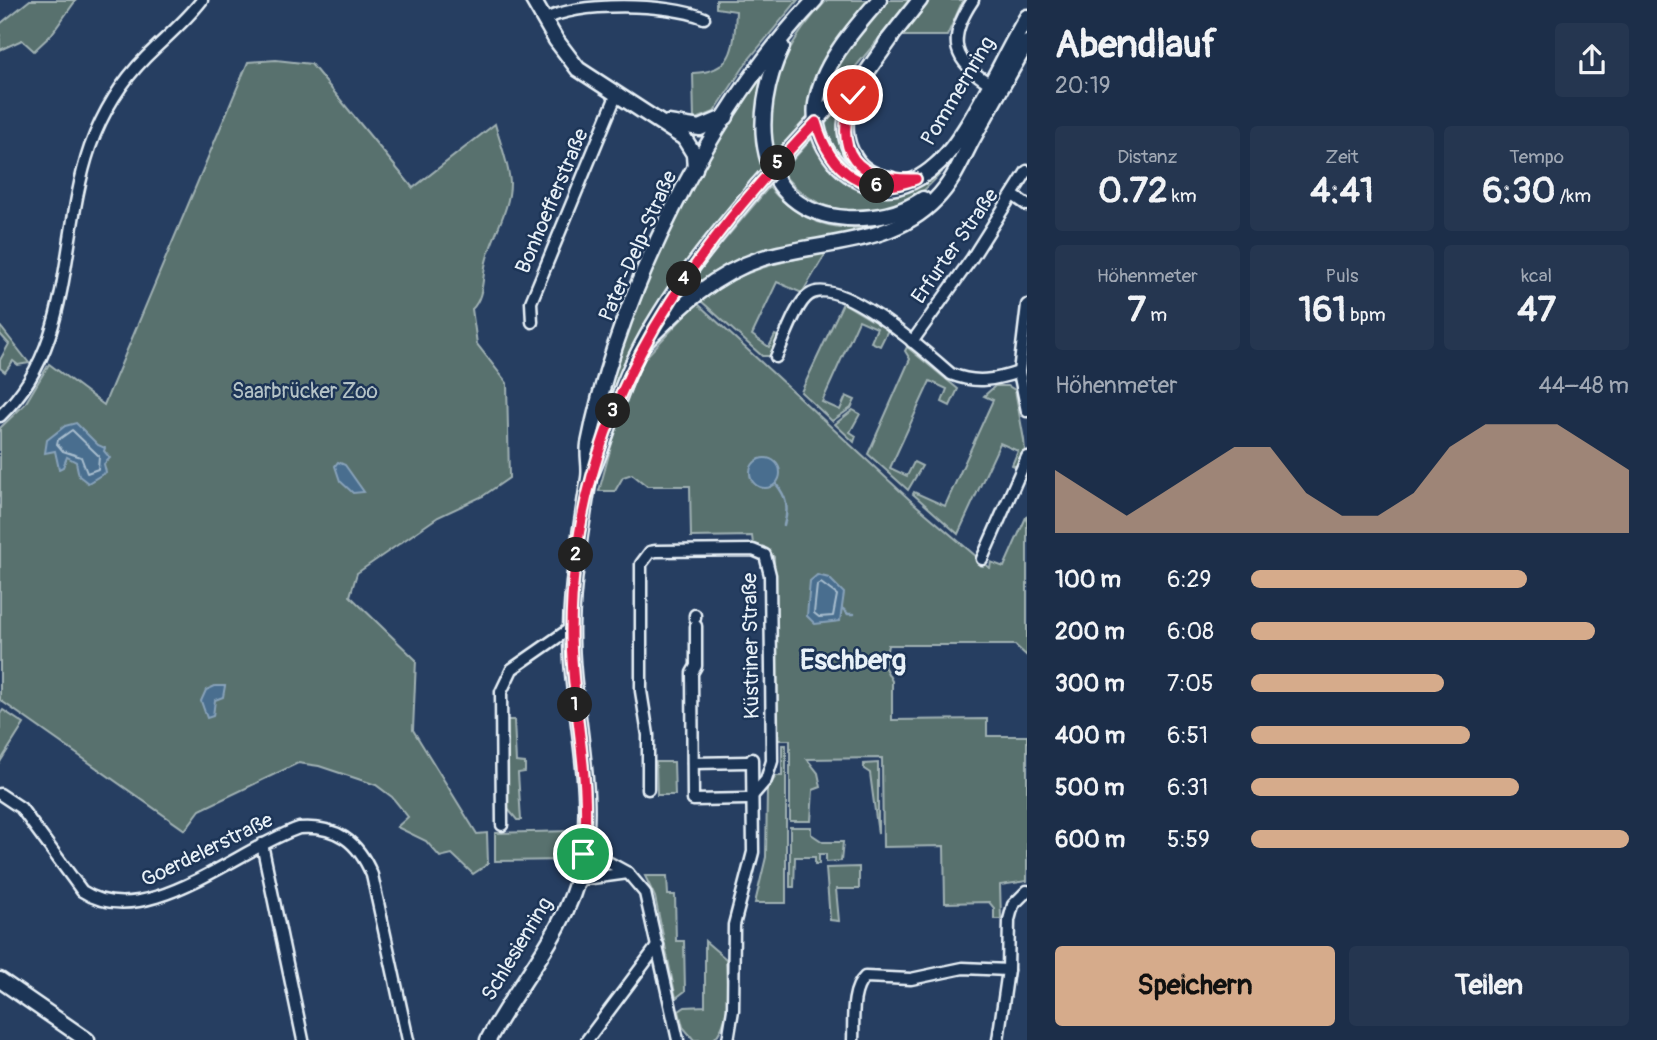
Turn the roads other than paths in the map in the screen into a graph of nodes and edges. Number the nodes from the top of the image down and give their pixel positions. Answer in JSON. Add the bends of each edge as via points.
{"nodes":[{"id":1,"x":202,"y":0,"type":"edge"},
{"id":2,"x":533,"y":0,"type":"edge"},
{"id":3,"x":879,"y":0,"type":"edge"},
{"id":4,"x":919,"y":0,"type":"edge"},
{"id":5,"x":973,"y":0,"type":"edge"},
{"id":6,"x":810,"y":5,"type":"edge"},
{"id":7,"x":1027,"y":17,"type":"edge"},
{"id":8,"x":704,"y":18,"type":"dead end"},
{"id":9,"x":544,"y":20,"type":"junction"},
{"id":10,"x":891,"y":38,"type":"junction"},
{"id":11,"x":1027,"y":43,"type":"edge"},
{"id":12,"x":995,"y":86,"type":"junction"},
{"id":13,"x":616,"y":96,"type":"junction"},
{"id":14,"x":727,"y":116,"type":"junction"},
{"id":15,"x":660,"y":121,"type":"junction"},
{"id":16,"x":816,"y":122,"type":"junction"},
{"id":17,"x":968,"y":149,"type":"junction"},
{"id":18,"x":695,"y":171,"type":"junction"},
{"id":19,"x":1027,"y":171,"type":"edge"},
{"id":20,"x":916,"y":179,"type":"junction"},
{"id":21,"x":1014,"y":196,"type":"junction"},
{"id":22,"x":1027,"y":205,"type":"edge"},
{"id":23,"x":1027,"y":305,"type":"edge"},
{"id":24,"x":532,"y":322,"type":"dead end"},
{"id":25,"x":912,"y":342,"type":"junction"},
{"id":26,"x":643,"y":344,"type":"junction"},
{"id":27,"x":776,"y":358,"type":"dead end"},
{"id":28,"x":1019,"y":372,"type":"junction"},
{"id":29,"x":1027,"y":411,"type":"edge"},
{"id":30,"x":0,"y":416,"type":"edge"},
{"id":31,"x":1027,"y":457,"type":"edge"},
{"id":32,"x":590,"y":474,"type":"junction"},
{"id":33,"x":578,"y":543,"type":"joint"},
{"id":34,"x":982,"y":559,"type":"dead end"},
{"id":35,"x":696,"y":619,"type":"dead end"},
{"id":36,"x":571,"y":628,"type":"junction"},
{"id":37,"x":693,"y":763,"type":"junction"},
{"id":38,"x":648,"y":789,"type":"dead end"},
{"id":39,"x":0,"y":794,"type":"edge"},
{"id":40,"x":750,"y":797,"type":"junction"},
{"id":41,"x":502,"y":825,"type":"dead end"},
{"id":42,"x":262,"y":844,"type":"junction"},
{"id":43,"x":584,"y":849,"type":"junction"},
{"id":44,"x":628,"y":873,"type":"junction"},
{"id":45,"x":577,"y":880,"type":"junction"},
{"id":46,"x":1027,"y":891,"type":"edge"},
{"id":47,"x":658,"y":944,"type":"junction"},
{"id":48,"x":1008,"y":970,"type":"junction"},
{"id":49,"x":0,"y":980,"type":"edge"},
{"id":50,"x":87,"y":1040,"type":"edge"},
{"id":51,"x":303,"y":1040,"type":"edge"},
{"id":52,"x":408,"y":1040,"type":"edge"},
{"id":53,"x":488,"y":1040,"type":"edge"},
{"id":54,"x":587,"y":1040,"type":"edge"},
{"id":55,"x":678,"y":1040,"type":"edge"},
{"id":56,"x":728,"y":1040,"type":"edge"},
{"id":57,"x":853,"y":1040,"type":"edge"},
{"id":58,"x":998,"y":1040,"type":"edge"}],
"edges":[{"from":1,"to":30,"type":"street","via":[[127,78],[112,100],[90,148],[58,308],[40,363]]},
{"from":2,"to":9,"type":"street"},
{"from":3,"to":16,"type":"street","via":[[828,70],[819,91]]},
{"from":4,"to":10,"type":"street"},
{"from":5,"to":12,"type":"street","via":[[954,43],[962,60]]},
{"from":6,"to":14,"type":"street","name":"Pater-Delp-Straße"},
{"from":6,"to":17,"type":"street","name":"Pommernring","via":[[774,64],[762,118],[769,162],[797,200],[841,217],[894,214],[929,195]]},
{"from":7,"to":12,"type":"street","name":"Pommernring"},
{"from":8,"to":9,"type":"street","via":[[653,6],[572,11]]},
{"from":9,"to":13,"type":"street","via":[[578,69]]},
{"from":10,"to":16,"type":"street"},
{"from":10,"to":20,"type":"street","via":[[853,95],[845,134],[852,155],[865,170],[882,178]]},
{"from":11,"to":12,"type":"street","name":"Pommernring"},
{"from":12,"to":17,"type":"street","name":"Pommernring"},
{"from":12,"to":20,"type":"street","name":"Pommernring","via":[[938,164]]},
{"from":13,"to":15,"type":"street"},
{"from":13,"to":24,"type":"street","name":"Bonhoefferstraße","via":[[531,302]]},
{"from":14,"to":15,"type":"street","via":[[700,128]]},
{"from":14,"to":18,"type":"street","name":"Pater-Delp-Straße"},
{"from":15,"to":18,"type":"street","via":[[690,144]]},
{"from":16,"to":20,"type":"street","name":"Pommernring","via":[[832,160],[858,180],[887,188]]},
{"from":16,"to":26,"type":"street","bridge":true,"via":[[757,186],[680,285]]},
{"from":17,"to":26,"type":"street","name":"Pommernring","via":[[935,201],[916,216],[882,233],[788,252],[739,268],[694,294]]},
{"from":18,"to":32,"type":"street","name":"Pater-Delp-Straße","via":[[649,261],[611,359],[588,448]]},
{"from":19,"to":21,"type":"street","name":"Erfurter Straße"},
{"from":21,"to":22,"type":"street"},
{"from":21,"to":25,"type":"street","name":"Erfurter Straße"},
{"from":23,"to":28,"type":"street"},
{"from":25,"to":27,"type":"street","via":[[866,308],[829,292],[815,292],[803,300]]},
{"from":25,"to":28,"type":"street","via":[[965,380],[986,381]]},
{"from":26,"to":32,"type":"street"},
{"from":28,"to":29,"type":"street"},
{"from":31,"to":34,"type":"street"},
{"from":32,"to":33,"type":"street","name":"Pater-Delp-Straße"},
{"from":33,"to":36,"type":"street","name":"Schlesienring"},
{"from":35,"to":37,"type":"street"},
{"from":36,"to":41,"type":"street","via":[[512,670],[501,692]]},
{"from":36,"to":43,"type":"street","name":"Schlesienring"},
{"from":37,"to":40,"type":"street","name":"Küstriner Straße","via":[[750,760]]},
{"from":37,"to":40,"type":"street","via":[[693,800]]},
{"from":38,"to":40,"type":"street","name":"Küstriner Straße","via":[[648,735],[641,691],[641,564],[656,551],[753,550],[765,555],[770,575],[772,759],[766,779]]},
{"from":39,"to":42,"type":"street","name":"Goerdelerstraße","via":[[26,814],[82,891],[108,902],[132,905],[150,901]]},
{"from":40,"to":56,"type":"street","name":"Küstriner Straße","via":[[751,864],[734,925]]},
{"from":42,"to":51,"type":"street"},
{"from":42,"to":52,"type":"street","name":"Goerdelerstraße","via":[[299,828],[318,827],[348,838],[359,850],[372,875]]},
{"from":43,"to":44,"type":"street"},
{"from":43,"to":45,"type":"street","name":"Schlesienring"},
{"from":44,"to":45,"type":"street"},
{"from":44,"to":47,"type":"street","via":[[645,893]]},
{"from":45,"to":53,"type":"street","name":"Schlesienring","via":[[552,937]]},
{"from":46,"to":48,"type":"street","via":[[1013,905]]},
{"from":47,"to":54,"type":"street"},
{"from":47,"to":55,"type":"street"},
{"from":48,"to":57,"type":"street","via":[[975,967],[911,979],[869,977],[858,984]]},
{"from":48,"to":58,"type":"street"},
{"from":49,"to":50,"type":"street"}]}
